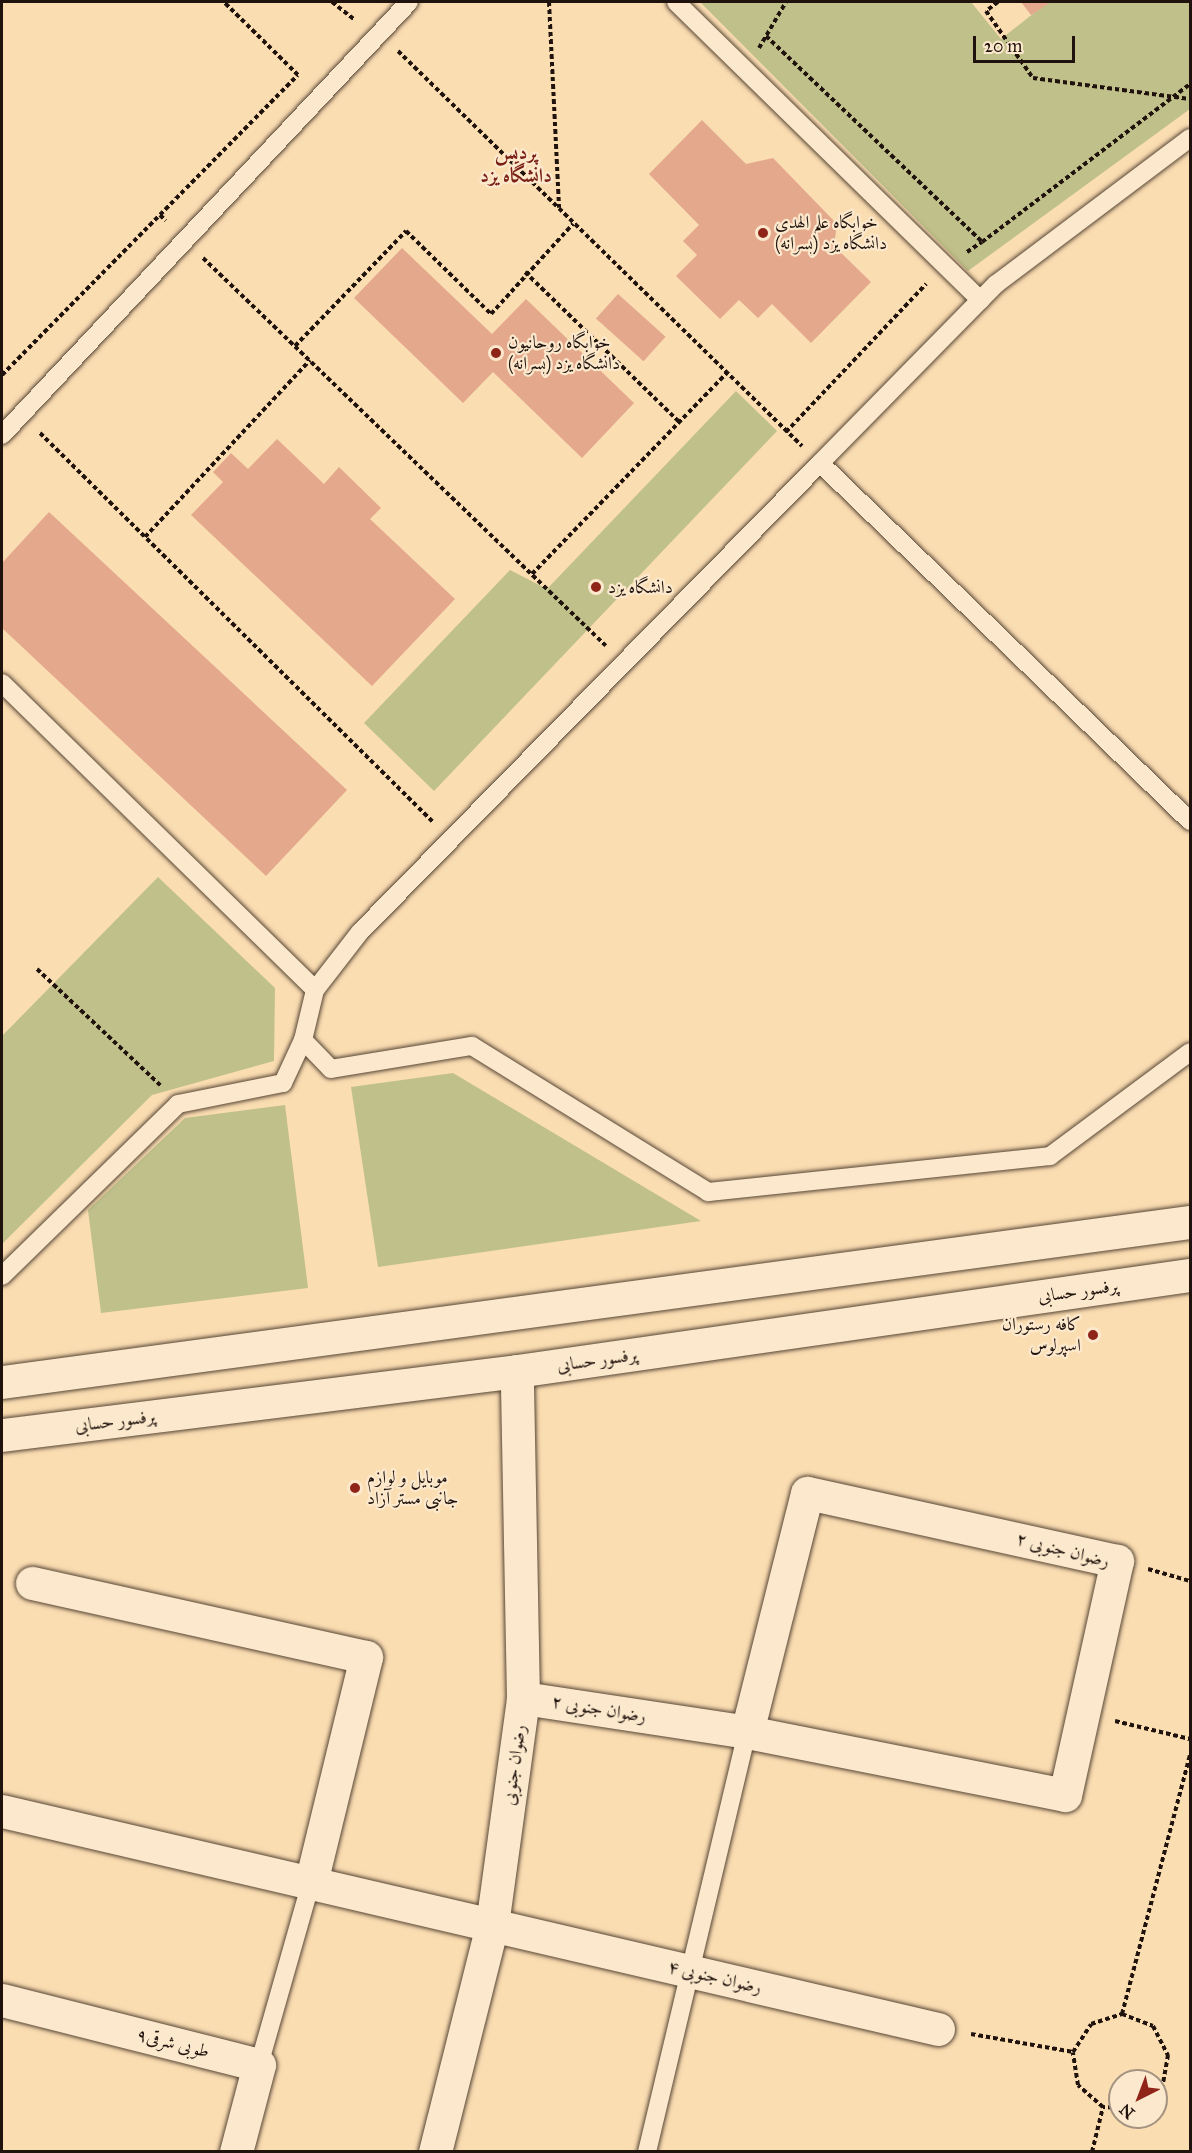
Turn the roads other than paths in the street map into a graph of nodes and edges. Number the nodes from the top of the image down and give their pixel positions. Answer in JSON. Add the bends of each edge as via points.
{"nodes":[{"id":1,"x":409,"y":2,"type":"edge"},
{"id":2,"x":676,"y":2,"type":"edge"},
{"id":3,"x":1191,"y":138,"type":"edge"},
{"id":4,"x":980,"y":300,"type":"junction"},
{"id":5,"x":2,"y":435,"type":"edge"},
{"id":6,"x":820,"y":463,"type":"junction"},
{"id":7,"x":2,"y":683,"type":"edge"},
{"id":8,"x":1191,"y":821,"type":"edge"},
{"id":9,"x":315,"y":990,"type":"junction"},
{"id":10,"x":303,"y":1040,"type":"junction"},
{"id":11,"x":1191,"y":1052,"type":"edge"},
{"id":12,"x":1191,"y":1222,"type":"edge"},
{"id":13,"x":1191,"y":1275,"type":"edge"},
{"id":14,"x":2,"y":1276,"type":"edge"},
{"id":15,"x":517,"y":1371,"type":"junction"},
{"id":16,"x":2,"y":1382,"type":"edge"},
{"id":17,"x":2,"y":1435,"type":"edge"},
{"id":18,"x":32,"y":1583,"type":"dead end"},
{"id":19,"x":523,"y":1698,"type":"junction"},
{"id":20,"x":747,"y":1732,"type":"junction"},
{"id":21,"x":2,"y":1811,"type":"edge"},
{"id":22,"x":311,"y":1883,"type":"junction"},
{"id":23,"x":492,"y":1925,"type":"junction"},
{"id":24,"x":689,"y":1971,"type":"junction"},
{"id":25,"x":2,"y":2000,"type":"edge"},
{"id":26,"x":938,"y":2029,"type":"road end"},
{"id":27,"x":259,"y":2065,"type":"junction"},
{"id":28,"x":236,"y":2151,"type":"edge"},
{"id":29,"x":435,"y":2151,"type":"edge"},
{"id":30,"x":647,"y":2151,"type":"edge"}],
"edges":[{"from":1,"to":5,"type":"lane"},
{"from":2,"to":4,"type":"lane"},
{"from":3,"to":4,"type":"lane"},
{"from":4,"to":6,"type":"lane"},
{"from":6,"to":8,"type":"lane"},
{"from":6,"to":9,"type":"lane","via":[[360,932]]},
{"from":7,"to":9,"type":"lane"},
{"from":9,"to":10,"type":"lane"},
{"from":10,"to":11,"type":"lane","via":[[331,1069],[472,1046],[708,1192],[1050,1156]]},
{"from":10,"to":14,"type":"lane","via":[[284,1083],[178,1104]]},
{"from":12,"to":16,"type":"street"},
{"from":13,"to":15,"type":"street","name":"پرفسور حسابی"},
{"from":15,"to":17,"type":"street","name":"پرفسور حسابی"},
{"from":15,"to":19,"type":"street","name":"رضوان جنوبی"},
{"from":18,"to":22,"type":"street","via":[[366,1657]]},
{"from":19,"to":20,"type":"street","name":"رضوان جنوبی ۲"},
{"from":19,"to":23,"type":"street","name":"رضوان جنوبی"},
{"from":20,"to":20,"type":"street","name":"رضوان جنوبی ۲","via":[[1065,1795],[1117,1561],[807,1493]]},
{"from":20,"to":24,"type":"lane"},
{"from":21,"to":22,"type":"street","name":"رضوان جنوبی ۴"},
{"from":22,"to":23,"type":"street","name":"رضوان جنوبی ۴"},
{"from":22,"to":27,"type":"lane"},
{"from":23,"to":24,"type":"street","name":"رضوان جنوبی ۴"},
{"from":23,"to":29,"type":"street","name":"رضوان جنوبی"},
{"from":24,"to":26,"type":"street","name":"رضوان جنوبی ۴"},
{"from":24,"to":30,"type":"lane"},
{"from":25,"to":27,"type":"street","name":"طوبی شرقی۹"},
{"from":27,"to":28,"type":"street"}]}
